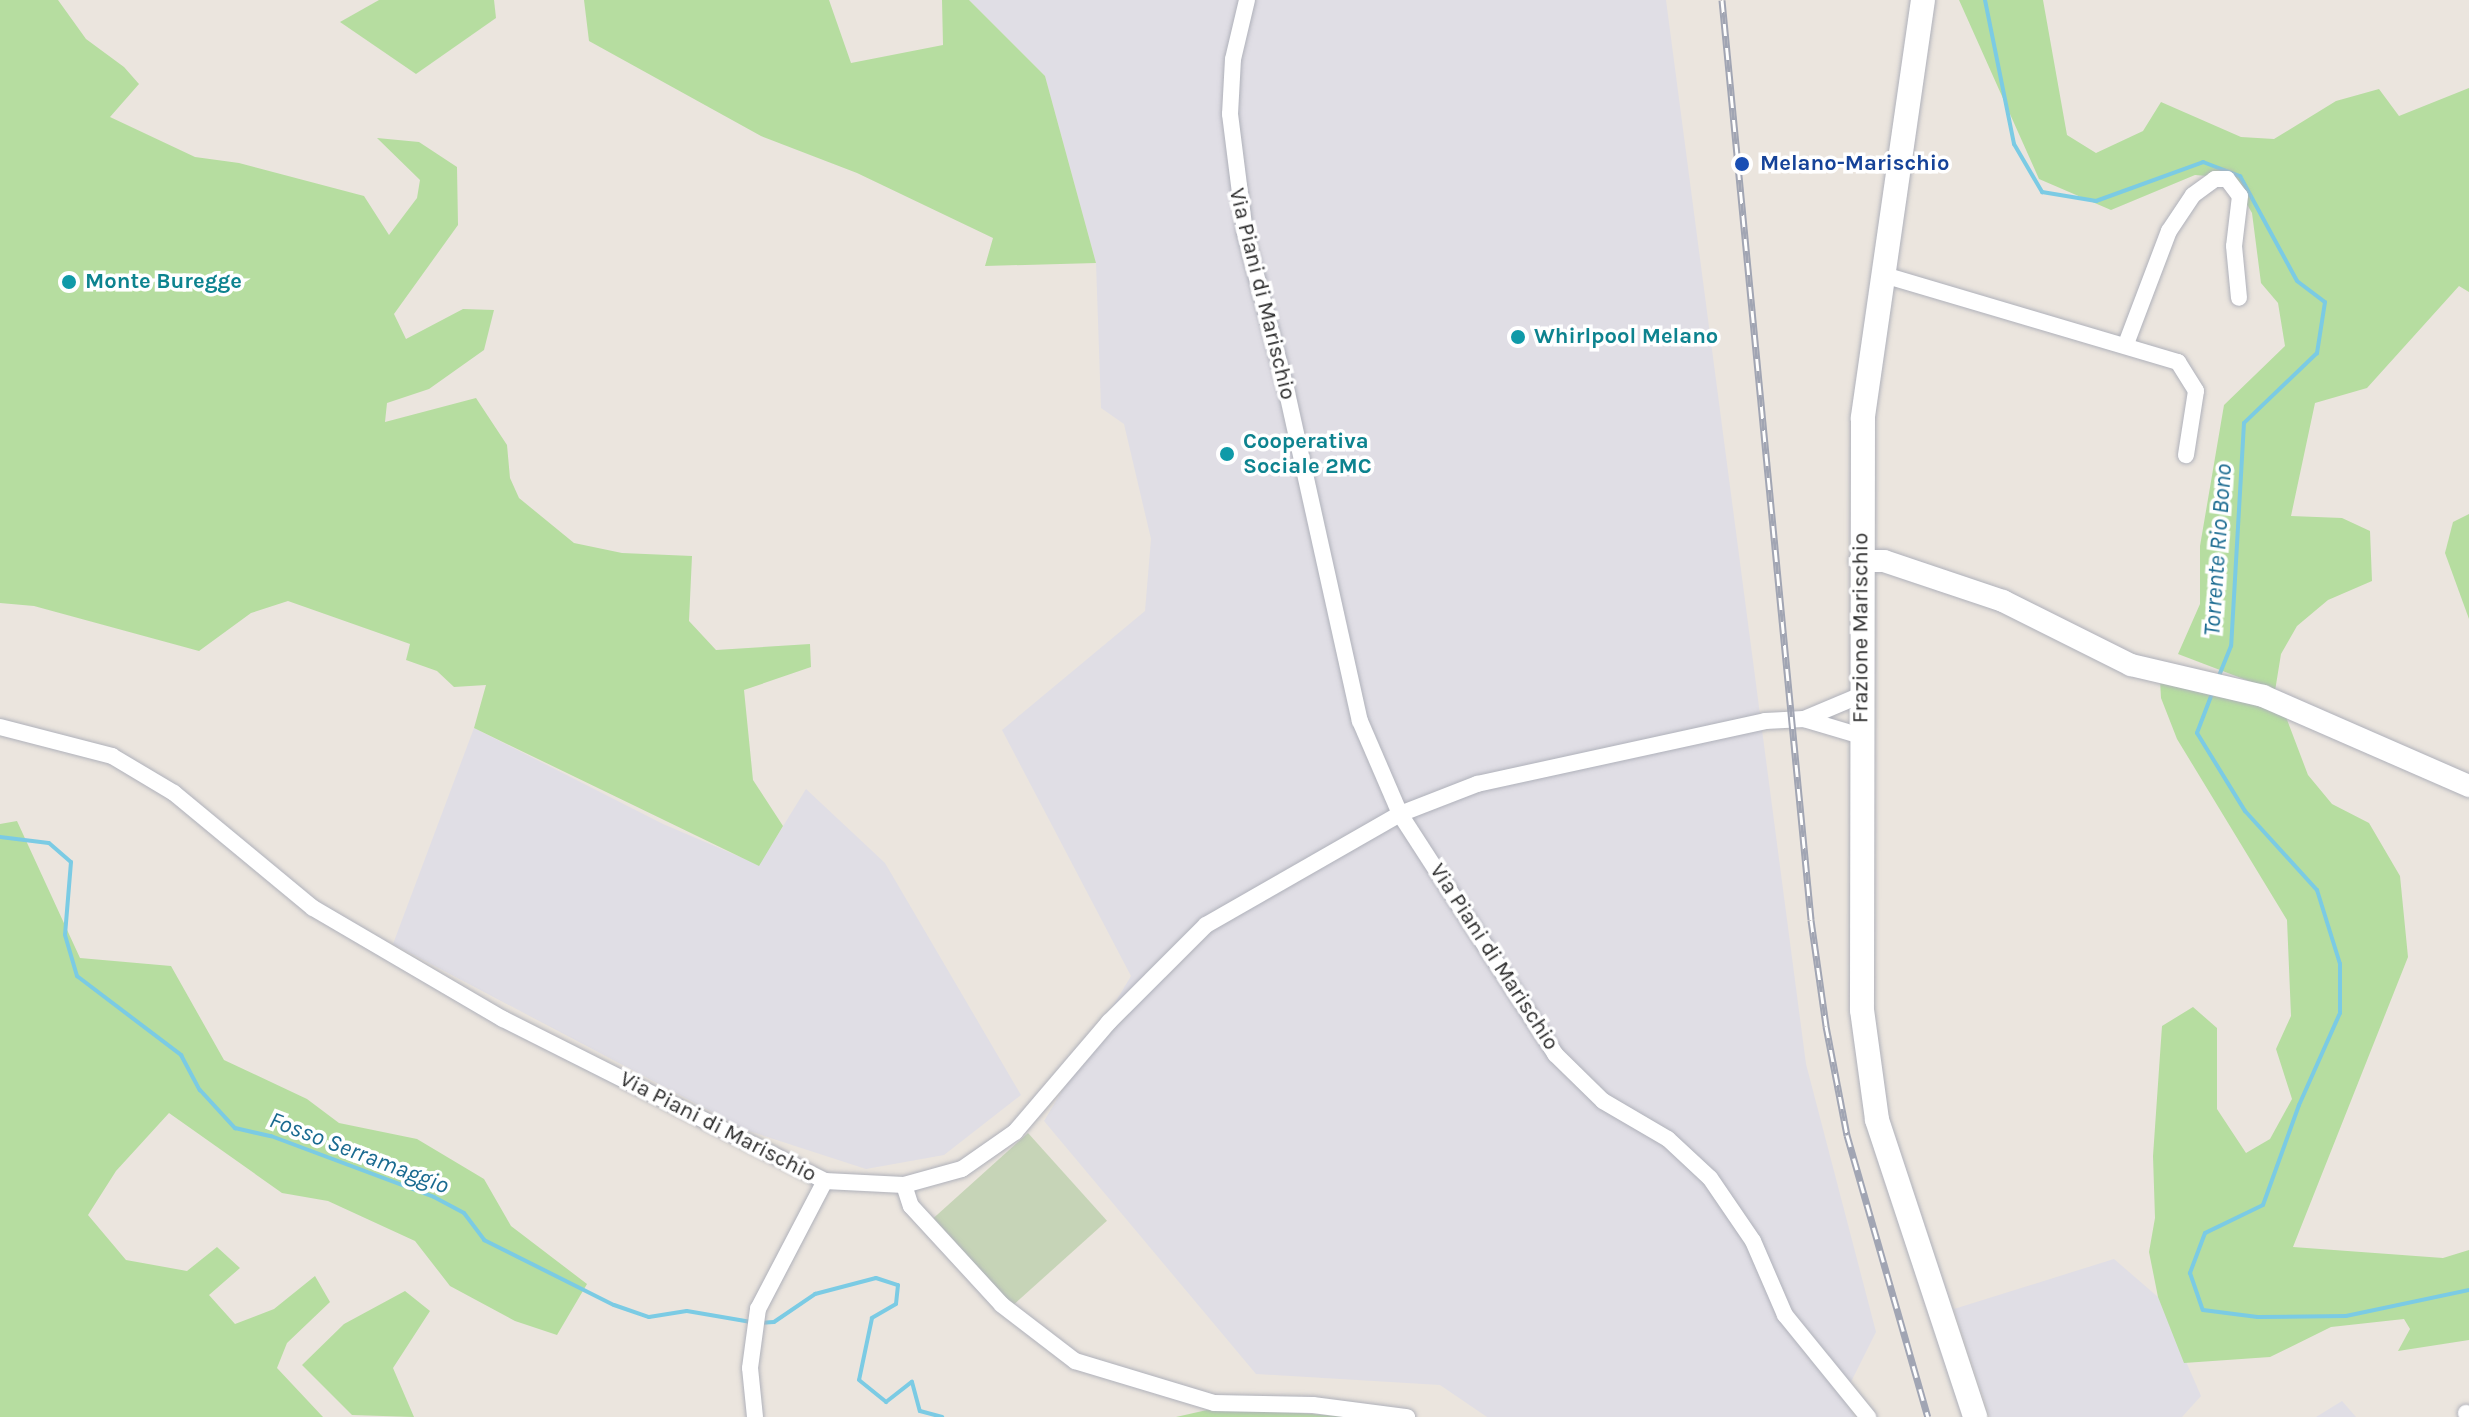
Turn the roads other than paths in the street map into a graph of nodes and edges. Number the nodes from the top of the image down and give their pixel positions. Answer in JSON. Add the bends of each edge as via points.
{"nodes":[{"id":1,"x":1247,"y":0,"type":"edge"},
{"id":2,"x":1923,"y":0,"type":"edge"},
{"id":3,"x":1884,"y":275,"type":"junction"},
{"id":4,"x":2239,"y":298,"type":"dead end"},
{"id":5,"x":2126,"y":344,"type":"junction"},
{"id":6,"x":2186,"y":455,"type":"dead end"},
{"id":7,"x":1860,"y":561,"type":"junction"},
{"id":8,"x":1861,"y":695,"type":"junction"},
{"id":9,"x":1804,"y":719,"type":"junction"},
{"id":10,"x":0,"y":727,"type":"edge"},
{"id":11,"x":1861,"y":736,"type":"junction"},
{"id":12,"x":2469,"y":786,"type":"edge"},
{"id":13,"x":1400,"y":814,"type":"junction"},
{"id":14,"x":825,"y":1181,"type":"junction"},
{"id":15,"x":904,"y":1185,"type":"junction"},
{"id":16,"x":755,"y":1417,"type":"edge"},
{"id":17,"x":1407,"y":1417,"type":"edge"},
{"id":18,"x":1868,"y":1417,"type":"edge"},
{"id":19,"x":1975,"y":1417,"type":"edge"}],
"edges":[{"from":1,"to":13,"type":"street","name":"Via Piani di Marischio","via":[[1233,59],[1230,114],[1242,218],[1286,388],[1360,721]]},
{"from":2,"to":3,"type":"main road","name":"Frazione Marischio"},
{"from":3,"to":5,"type":"street"},
{"from":3,"to":7,"type":"main road","name":"Frazione Marischio","via":[[1863,418]]},
{"from":4,"to":5,"type":"street","via":[[2234,246],[2240,196],[2227,179],[2215,179],[2193,195],[2169,231]]},
{"from":5,"to":6,"type":"street","via":[[2178,362],[2192,378],[2196,391]]},
{"from":7,"to":8,"type":"main road","name":"Frazione Marischio"},
{"from":7,"to":12,"type":"street","via":[[1884,561],[2003,601],[2131,665],[2244,690]]},
{"from":8,"to":9,"type":"street"},
{"from":8,"to":11,"type":"main road","name":"Frazione Marischio"},
{"from":9,"to":11,"type":"street"},
{"from":9,"to":13,"type":"street","name":"Via Piani di Marischio","via":[[1765,721],[1477,784]]},
{"from":10,"to":14,"type":"street","name":"Via Piani di Marischio","via":[[112,756],[174,793],[313,908],[503,1019]]},
{"from":11,"to":19,"type":"main road","name":"Frazione Marischio","via":[[1867,1068],[1877,1120]]},
{"from":13,"to":15,"type":"street","name":"Via Piani di Marischio","via":[[1206,925],[1109,1022],[1015,1132],[962,1169]]},
{"from":13,"to":18,"type":"street","name":"Via Piani di Marischio","via":[[1555,1054],[1603,1101],[1668,1139],[1710,1178],[1753,1241],[1785,1315]]},
{"from":14,"to":15,"type":"street","name":"Via Piani di Marischio"},
{"from":14,"to":16,"type":"street","via":[[758,1309],[752,1339]]},
{"from":15,"to":17,"type":"street","via":[[911,1206],[1002,1305],[1075,1361],[1214,1403],[1313,1405]]}]}
